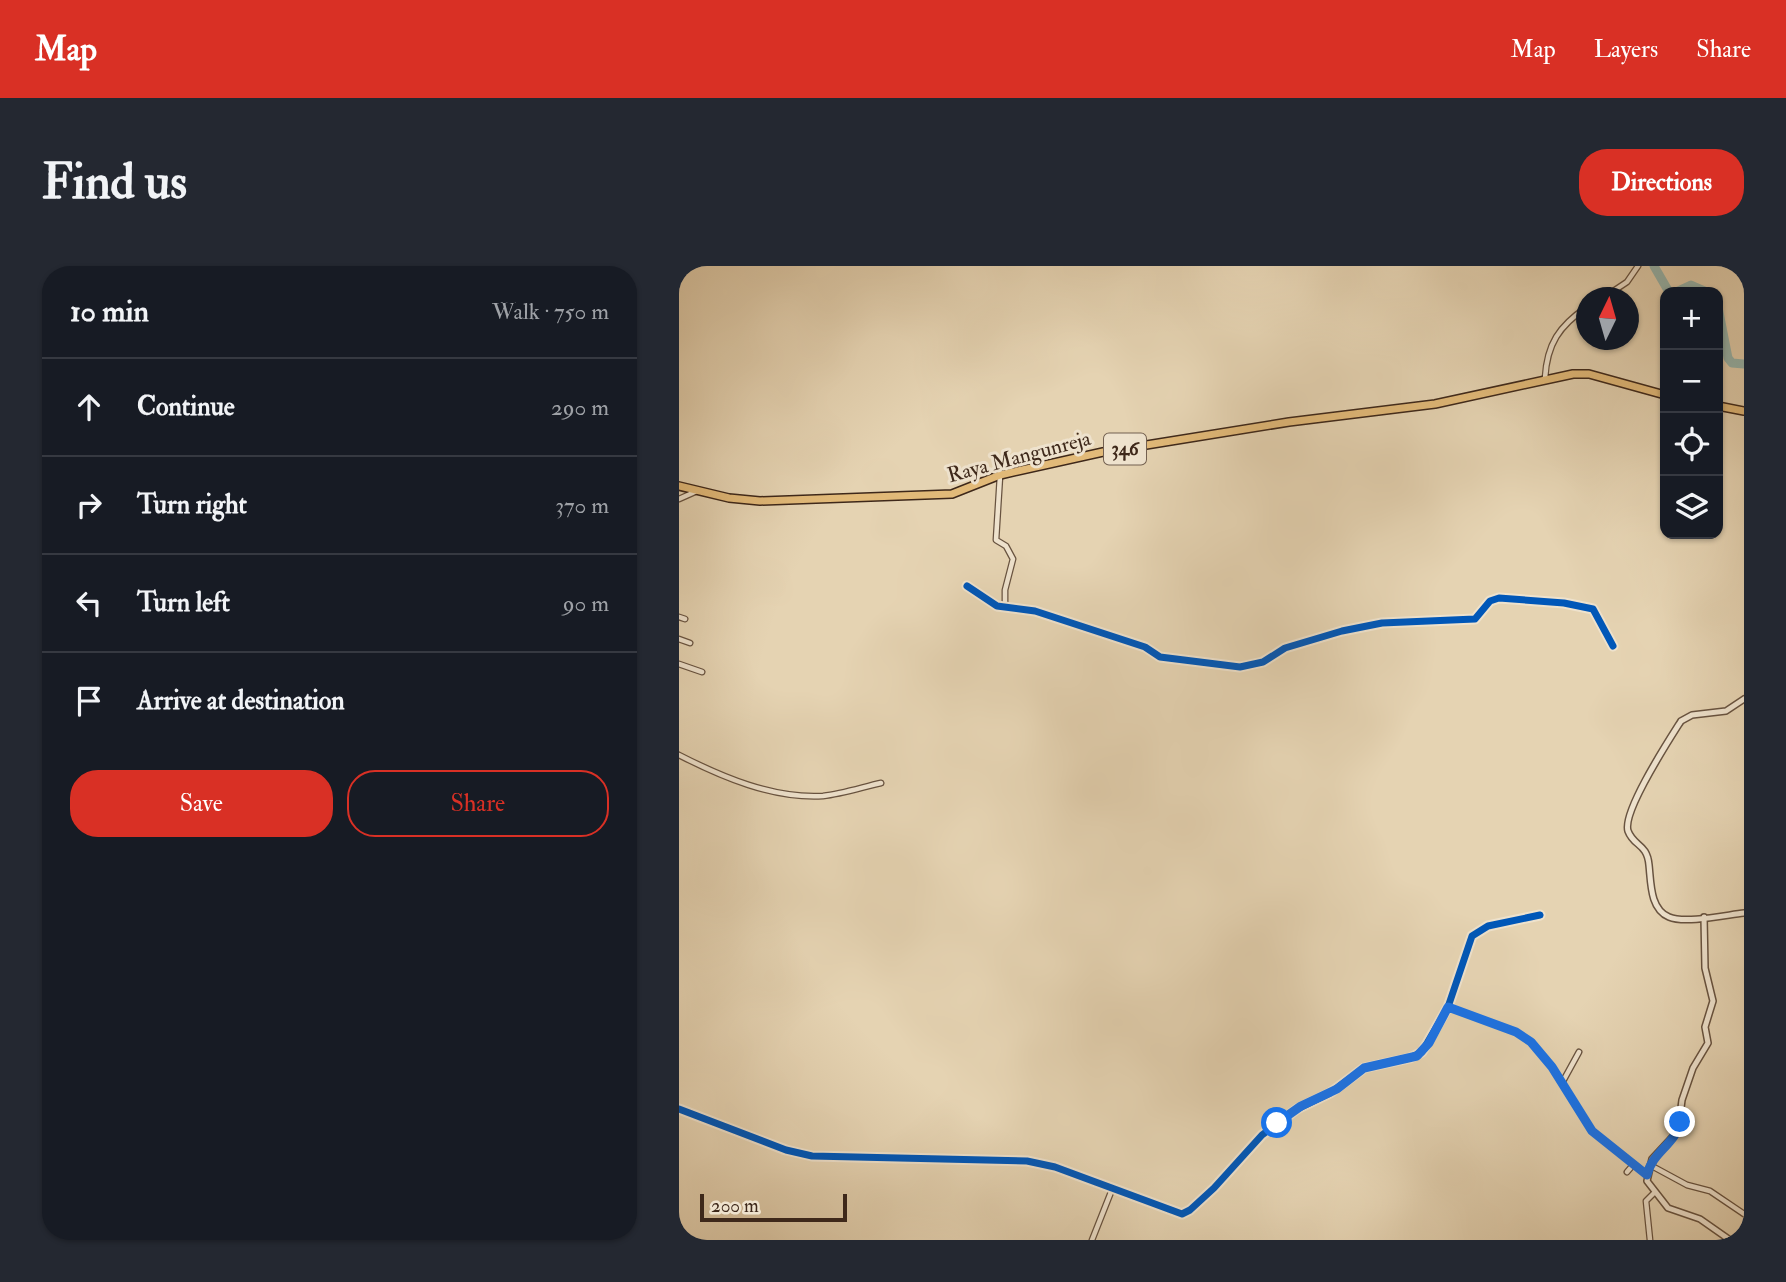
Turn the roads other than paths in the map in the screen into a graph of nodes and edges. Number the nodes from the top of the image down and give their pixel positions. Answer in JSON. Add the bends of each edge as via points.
{"nodes":[{"id":1,"x":1638,"y":266,"type":"edge"},
{"id":2,"x":1620,"y":287,"type":"edge"},
{"id":3,"x":1576,"y":315,"type":"edge"},
{"id":4,"x":1545,"y":378,"type":"junction"},
{"id":5,"x":1660,"y":394,"type":"edge"},
{"id":6,"x":1723,"y":408,"type":"edge"},
{"id":7,"x":1744,"y":411,"type":"edge"},
{"id":8,"x":999,"y":475,"type":"junction"},
{"id":9,"x":679,"y":486,"type":"edge"},
{"id":10,"x":697,"y":491,"type":"junction"},
{"id":11,"x":679,"y":499,"type":"edge"},
{"id":12,"x":967,"y":586,"type":"dead end"},
{"id":13,"x":1005,"y":607,"type":"junction"},
{"id":14,"x":679,"y":639,"type":"edge"},
{"id":15,"x":690,"y":643,"type":"dead end"},
{"id":16,"x":1613,"y":646,"type":"dead end"},
{"id":17,"x":679,"y":664,"type":"edge"},
{"id":18,"x":702,"y":672,"type":"dead end"},
{"id":19,"x":1744,"y":699,"type":"edge"},
{"id":20,"x":679,"y":755,"type":"edge"},
{"id":21,"x":881,"y":783,"type":"dead end"},
{"id":22,"x":1744,"y":914,"type":"edge"},
{"id":23,"x":1540,"y":915,"type":"dead end"},
{"id":24,"x":1704,"y":917,"type":"junction"},
{"id":25,"x":1448,"y":1007,"type":"junction"},
{"id":26,"x":1579,"y":1052,"type":"dead end"},
{"id":27,"x":1562,"y":1083,"type":"junction"},
{"id":28,"x":679,"y":1108,"type":"edge"},
{"id":29,"x":1649,"y":1164,"type":"junction"},
{"id":30,"x":1633,"y":1165,"type":"junction"},
{"id":31,"x":1627,"y":1172,"type":"dead end"},
{"id":32,"x":1647,"y":1175,"type":"junction"},
{"id":33,"x":1113,"y":1187,"type":"junction"},
{"id":34,"x":1654,"y":1193,"type":"junction"},
{"id":35,"x":1744,"y":1214,"type":"edge"},
{"id":36,"x":1091,"y":1240,"type":"edge"},
{"id":37,"x":1650,"y":1240,"type":"edge"},
{"id":38,"x":1730,"y":1240,"type":"edge"}],
"edges":[{"from":1,"to":2,"type":"street"},
{"from":3,"to":4,"type":"street","via":[[1554,337]]},
{"from":4,"to":5,"type":"main road","name":"Raya Mangunreja","number":"346","via":[[1589,374]]},
{"from":4,"to":8,"type":"main road","name":"Raya Mangunreja","number":"346","via":[[1435,404],[1181,439]]},
{"from":6,"to":7,"type":"main road"},
{"from":8,"to":10,"type":"main road","name":"Raya Mangunreja","number":"346","via":[[960,492],[938,495],[760,501]]},
{"from":8,"to":13,"type":"street","via":[[996,540],[1013,559]]},
{"from":9,"to":10,"type":"main road","name":"Raya Mangunreja","number":"346"},
{"from":10,"to":11,"type":"street"},
{"from":12,"to":13,"type":"street","via":[[990,603]]},
{"from":13,"to":16,"type":"street","via":[[1035,611],[1145,647],[1160,657],[1240,667],[1263,662],[1285,648],[1356,628],[1475,619],[1490,601],[1499,598],[1593,609]]},
{"from":14,"to":15,"type":"street"},
{"from":17,"to":18,"type":"street"},
{"from":19,"to":24,"type":"street","via":[[1726,711],[1681,721],[1628,816],[1629,832],[1647,852],[1653,899],[1661,911],[1670,918]]},
{"from":20,"to":21,"type":"street","via":[[736,781],[792,794],[823,796]]},
{"from":22,"to":24,"type":"street"},
{"from":23,"to":25,"type":"street","via":[[1488,926],[1472,936]]},
{"from":24,"to":29,"type":"street","via":[[1705,968],[1713,1001],[1705,1027],[1707,1043],[1682,1100],[1678,1131]]},
{"from":25,"to":27,"type":"street","via":[[1524,1036]]},
{"from":25,"to":33,"type":"street","via":[[1417,1056],[1364,1068],[1330,1093],[1297,1109],[1262,1135],[1187,1213]]},
{"from":26,"to":27,"type":"street"},
{"from":27,"to":30,"type":"street","via":[[1592,1131]]},
{"from":28,"to":33,"type":"street","via":[[803,1154],[1021,1160]]},
{"from":29,"to":32,"type":"street"},
{"from":29,"to":35,"type":"street","via":[[1687,1185],[1710,1191]]},
{"from":30,"to":31,"type":"street"},
{"from":30,"to":32,"type":"street"},
{"from":32,"to":34,"type":"street"},
{"from":33,"to":36,"type":"street"},
{"from":34,"to":37,"type":"street","via":[[1646,1199]]},
{"from":34,"to":38,"type":"street","via":[[1672,1211],[1700,1219]]}]}
